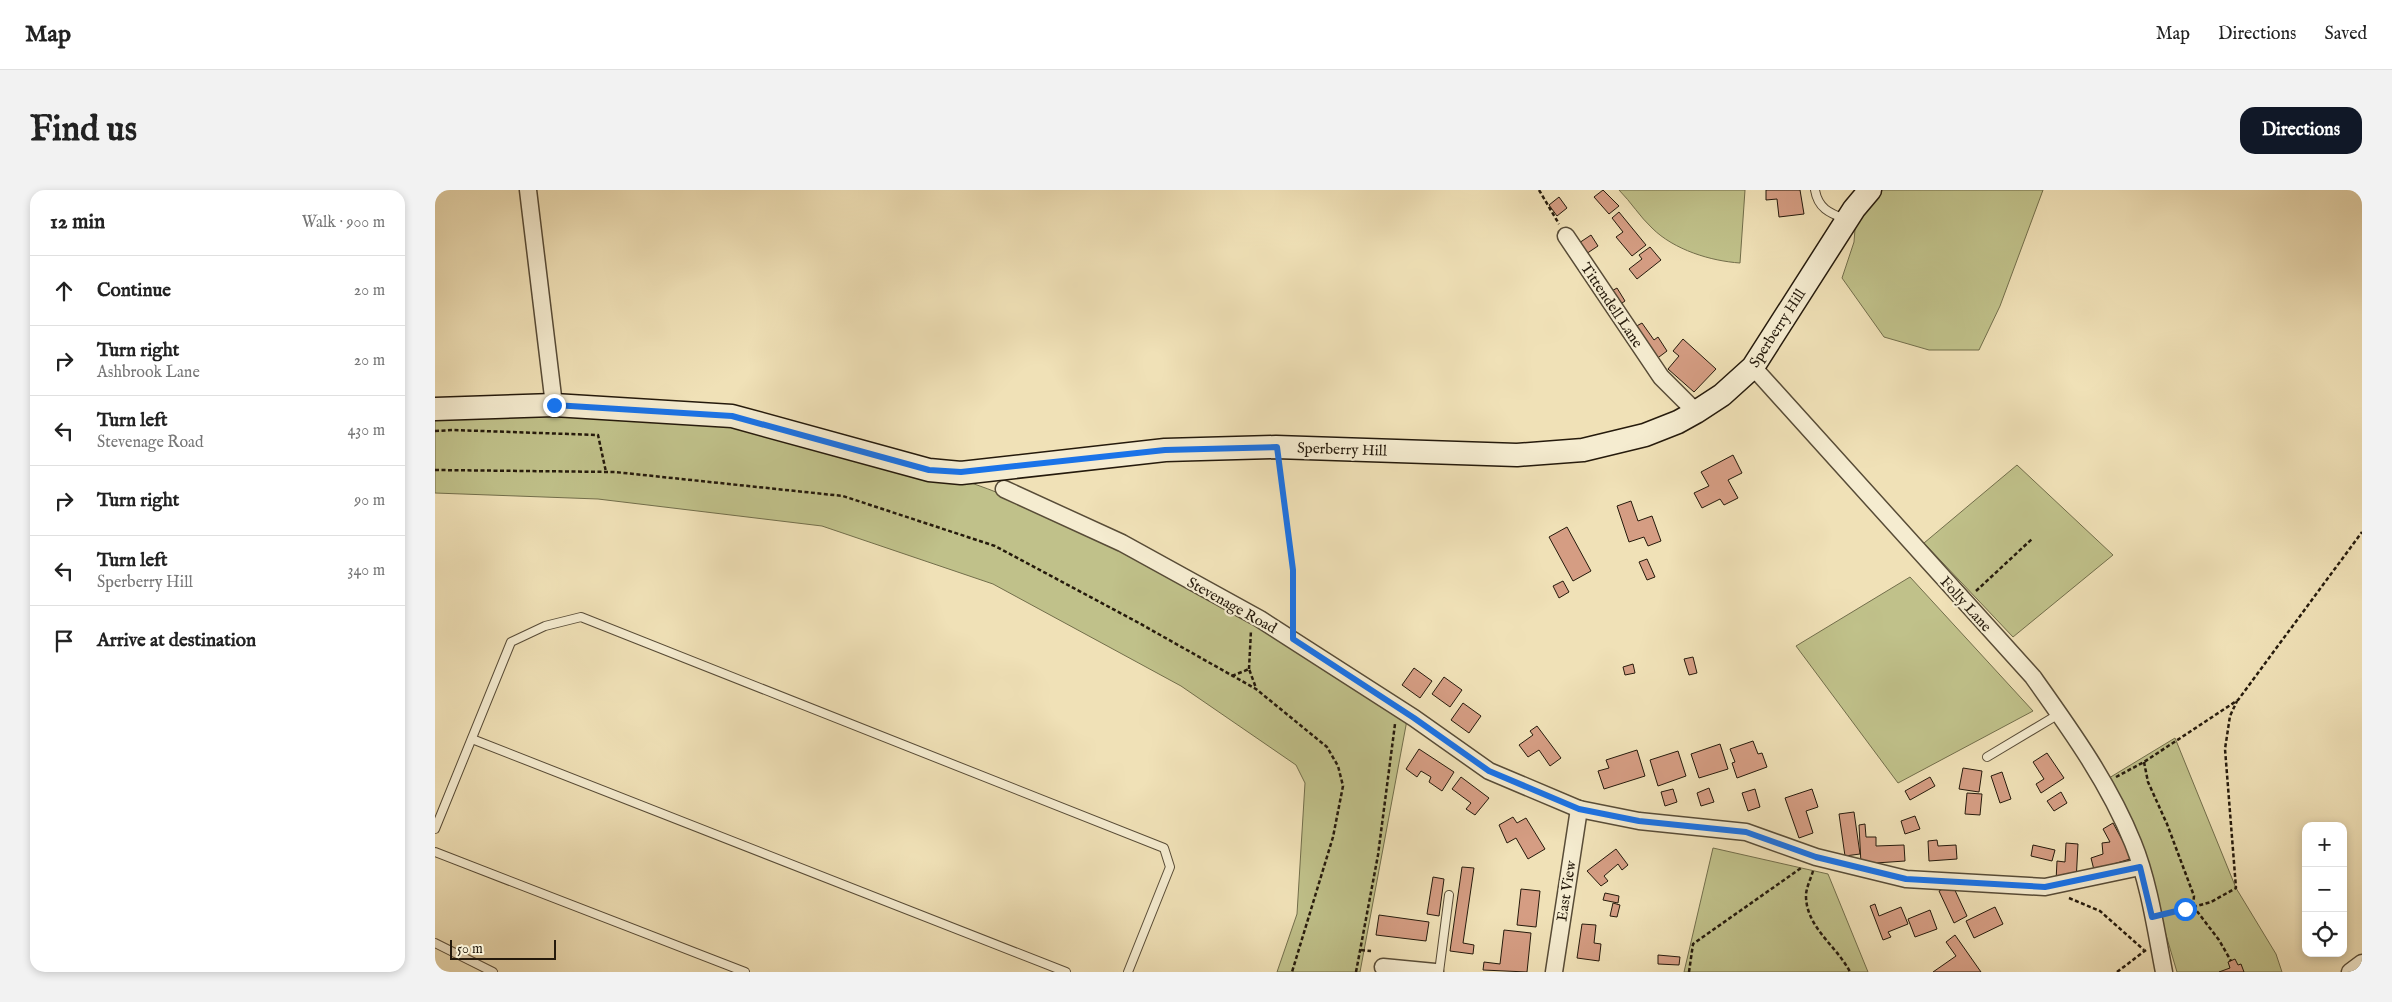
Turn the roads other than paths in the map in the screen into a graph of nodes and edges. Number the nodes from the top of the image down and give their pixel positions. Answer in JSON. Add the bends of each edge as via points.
{"nodes":[{"id":1,"x":527,"y":190,"type":"edge"},
{"id":2,"x":1815,"y":190,"type":"edge"},
{"id":3,"x":1870,"y":190,"type":"edge"},
{"id":4,"x":1847,"y":220,"type":"junction"},
{"id":5,"x":1566,"y":236,"type":"road end"},
{"id":6,"x":1753,"y":367,"type":"junction"},
{"id":7,"x":554,"y":405,"type":"junction"},
{"id":8,"x":435,"y":409,"type":"edge"},
{"id":9,"x":1696,"y":412,"type":"junction"},
{"id":10,"x":1004,"y":489,"type":"dead end"},
{"id":11,"x":2059,"y":714,"type":"junction"},
{"id":12,"x":472,"y":739,"type":"junction"},
{"id":13,"x":1987,"y":757,"type":"dead end"},
{"id":14,"x":1579,"y":809,"type":"junction"},
{"id":15,"x":435,"y":829,"type":"edge"},
{"id":16,"x":435,"y":852,"type":"edge"},
{"id":17,"x":2140,"y":867,"type":"junction"},
{"id":18,"x":1449,"y":895,"type":"dead end"},
{"id":19,"x":435,"y":944,"type":"edge"},
{"id":20,"x":2362,"y":963,"type":"edge"},
{"id":21,"x":1383,"y":967,"type":"dead end"},
{"id":22,"x":493,"y":972,"type":"edge"},
{"id":23,"x":745,"y":972,"type":"edge"},
{"id":24,"x":1066,"y":972,"type":"edge"},
{"id":25,"x":1128,"y":972,"type":"edge"},
{"id":26,"x":1435,"y":972,"type":"edge"},
{"id":27,"x":1439,"y":972,"type":"edge"},
{"id":28,"x":1554,"y":972,"type":"edge"},
{"id":29,"x":2165,"y":972,"type":"edge"},
{"id":30,"x":2350,"y":972,"type":"edge"}],
"edges":[{"from":1,"to":7,"type":"street"},
{"from":2,"to":4,"type":"lane","via":[[1826,212]]},
{"from":3,"to":4,"type":"street","name":"Sperberry Hill"},
{"from":4,"to":6,"type":"street","name":"Sperberry Hill"},
{"from":5,"to":9,"type":"street","name":"Tittendell Lane","via":[[1661,377]]},
{"from":6,"to":9,"type":"street","name":"Sperberry Hill","via":[[1722,395]]},
{"from":6,"to":11,"type":"street","name":"Folly Lane","via":[[2033,677]]},
{"from":7,"to":8,"type":"street","name":"Sperberry Hill"},
{"from":7,"to":9,"type":"street","name":"Sperberry Hill","via":[[732,416],[929,470],[961,472],[1165,450],[1277,447],[1517,455],[1583,450],[1645,435]]},
{"from":10,"to":14,"type":"street","name":"Stevenage Road","via":[[1122,544],[1293,639],[1489,771]]},
{"from":11,"to":13,"type":"lane"},
{"from":11,"to":17,"type":"street","name":"Folly Lane","via":[[2103,784],[2133,843]]},
{"from":12,"to":15,"type":"lane"},
{"from":12,"to":24,"type":"lane"},
{"from":12,"to":25,"type":"lane","via":[[511,642],[545,626],[581,617],[1165,848],[1170,867]]},
{"from":14,"to":17,"type":"street","name":"Stevenage Road","via":[[1639,821],[1746,832],[1816,857],[1906,879],[2045,887]]},
{"from":14,"to":28,"type":"street","name":"East View"},
{"from":16,"to":23,"type":"lane"},
{"from":17,"to":29,"type":"street","name":"Folly Lane"},
{"from":18,"to":27,"type":"lane"},
{"from":19,"to":22,"type":"lane"},
{"from":20,"to":30,"type":"street"},
{"from":21,"to":26,"type":"street"}]}
